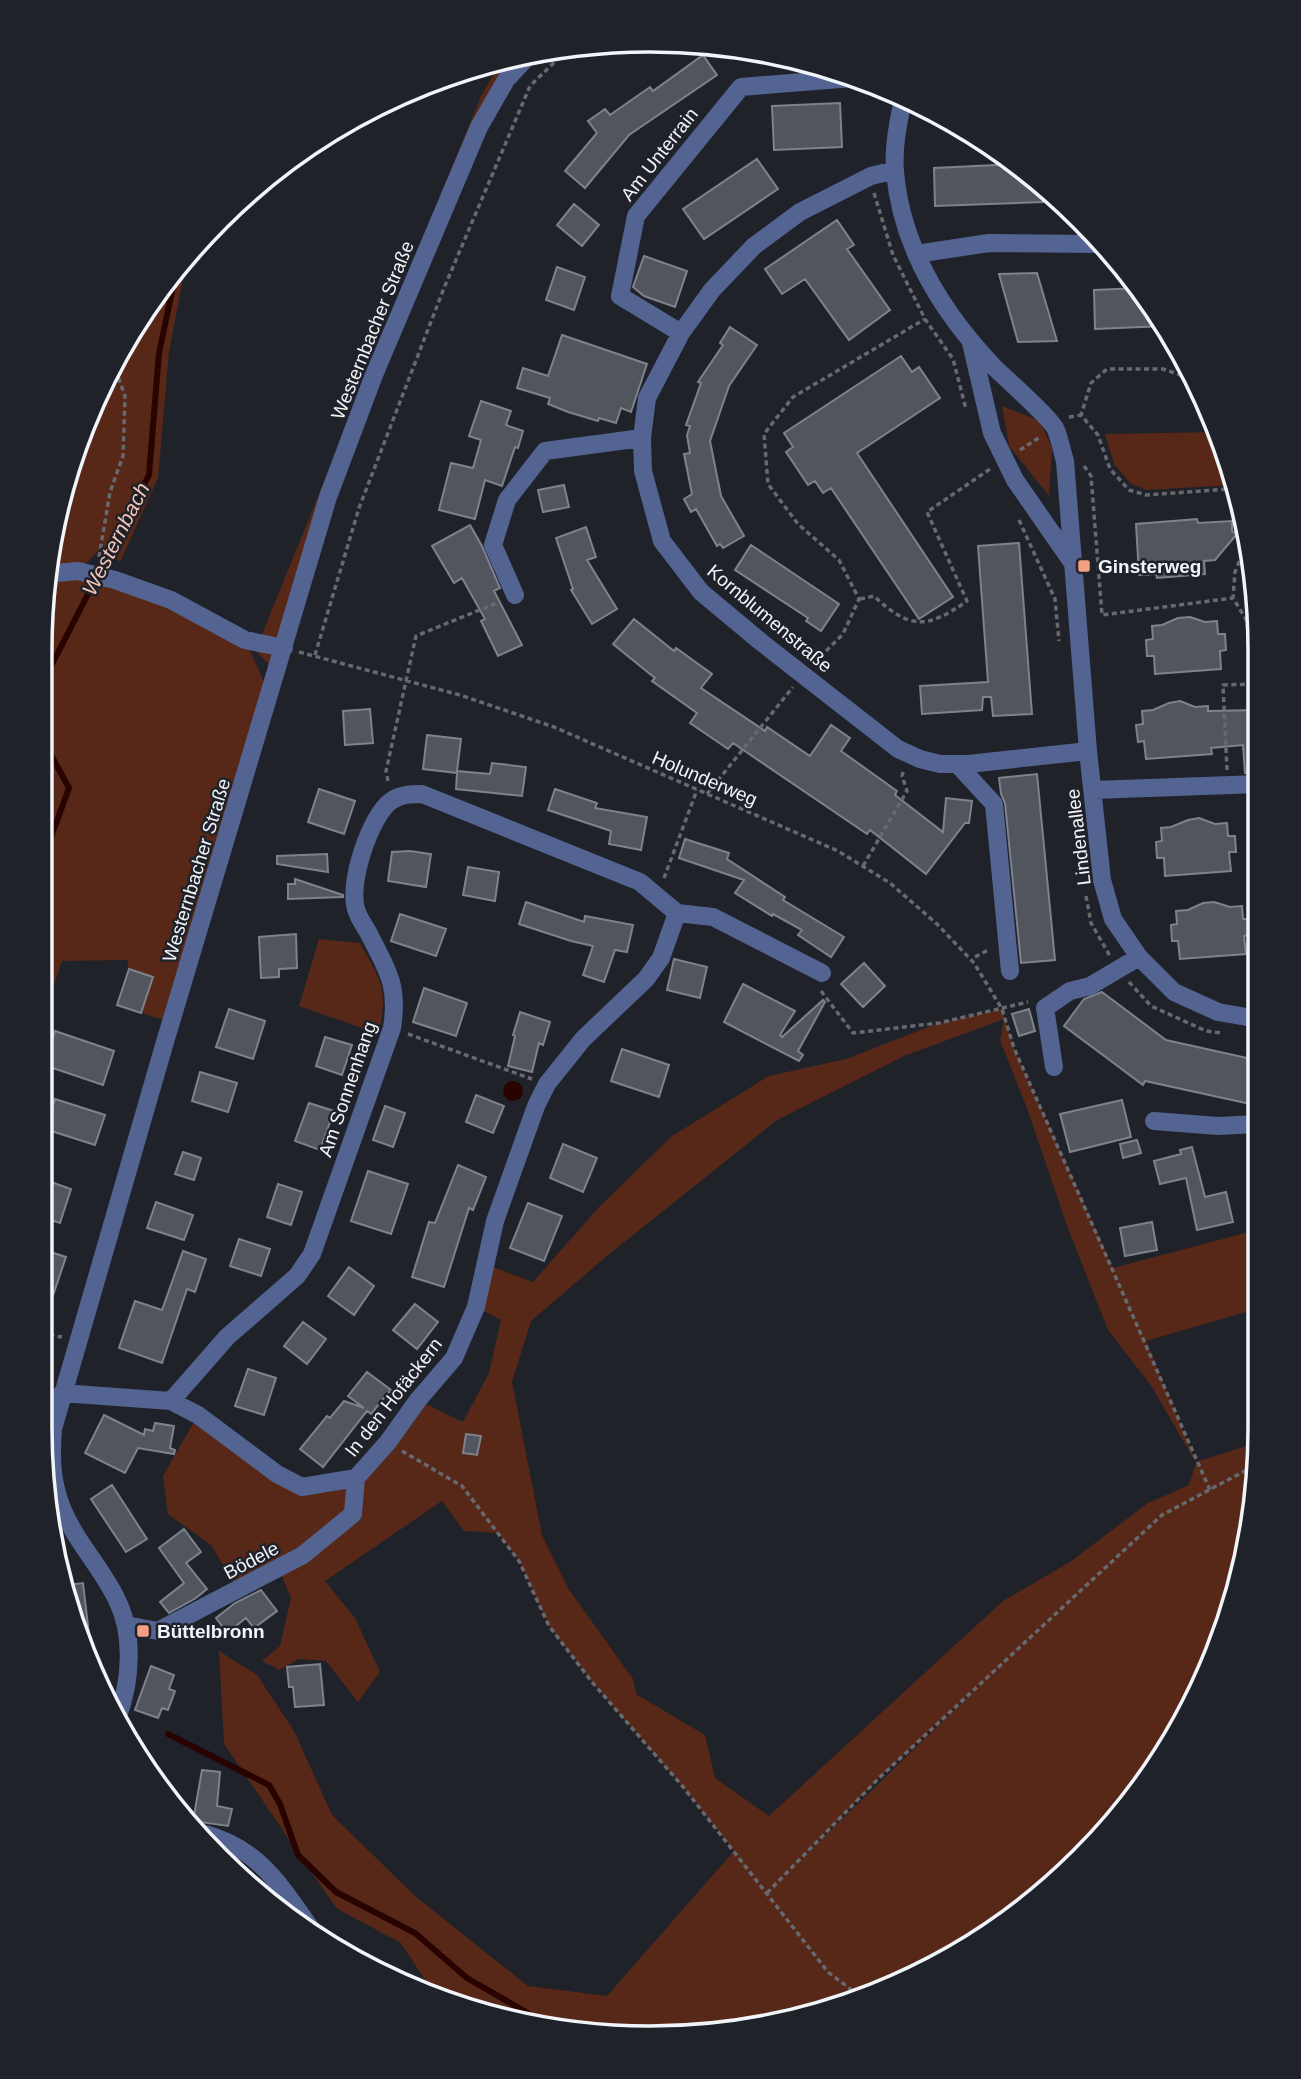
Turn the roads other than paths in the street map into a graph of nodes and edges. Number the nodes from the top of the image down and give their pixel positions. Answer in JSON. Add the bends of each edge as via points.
{"nodes":[{"id":1,"x":517,"y":68,"type":"edge"},
{"id":2,"x":829,"y":80,"type":"edge"},
{"id":3,"x":901,"y":108,"type":"edge"},
{"id":4,"x":895,"y":170,"type":"junction"},
{"id":5,"x":1088,"y":244,"type":"edge"},
{"id":6,"x":916,"y":254,"type":"junction"},
{"id":7,"x":681,"y":333,"type":"junction"},
{"id":8,"x":971,"y":342,"type":"junction"},
{"id":9,"x":642,"y":438,"type":"junction"},
{"id":10,"x":1074,"y":565,"type":"junction"},
{"id":11,"x":58,"y":573,"type":"edge"},
{"id":12,"x":515,"y":595,"type":"road end"},
{"id":13,"x":284,"y":648,"type":"junction"},
{"id":14,"x":1088,"y":751,"type":"junction"},
{"id":15,"x":957,"y":764,"type":"junction"},
{"id":16,"x":1248,"y":784,"type":"edge"},
{"id":17,"x":1093,"y":790,"type":"junction"},
{"id":18,"x":677,"y":913,"type":"junction"},
{"id":19,"x":1139,"y":957,"type":"junction"},
{"id":20,"x":1010,"y":971,"type":"dead end"},
{"id":21,"x":822,"y":973,"type":"road end"},
{"id":22,"x":1248,"y":1017,"type":"edge"},
{"id":23,"x":1054,"y":1067,"type":"dead end"},
{"id":24,"x":1154,"y":1121,"type":"dead end"},
{"id":25,"x":1248,"y":1124,"type":"edge"},
{"id":26,"x":62,"y":1393,"type":"junction"},
{"id":27,"x":171,"y":1401,"type":"junction"},
{"id":28,"x":52,"y":1436,"type":"edge"},
{"id":29,"x":356,"y":1478,"type":"junction"},
{"id":30,"x":56,"y":1492,"type":"edge"},
{"id":31,"x":126,"y":1625,"type":"junction"},
{"id":32,"x":121,"y":1705,"type":"edge"},
{"id":33,"x":214,"y":1836,"type":"edge"},
{"id":34,"x":299,"y":1912,"type":"edge"}],
"edges":[{"from":1,"to":13,"type":"street","name":"Westernbacher Straße","via":[[479,127],[374,375],[328,497]]},
{"from":2,"to":7,"type":"street","name":"Am Unterrain","via":[[741,87],[636,216],[620,296]]},
{"from":3,"to":4,"type":"street","name":"Lindenallee"},
{"from":4,"to":6,"type":"street","name":"Lindenallee","via":[[902,214]]},
{"from":4,"to":7,"type":"street","name":"Kornblumenstraße","via":[[871,176],[800,212],[754,246],[712,290]]},
{"from":5,"to":6,"type":"street","via":[[989,243]]},
{"from":6,"to":8,"type":"street","name":"Lindenallee","via":[[934,290]]},
{"from":7,"to":9,"type":"street","name":"Kornblumenstraße","via":[[647,398]]},
{"from":8,"to":10,"type":"street","name":"Lindenallee","via":[[992,433],[1015,480]]},
{"from":8,"to":10,"type":"street","name":"Lindenallee","via":[[1055,428],[1065,461]]},
{"from":9,"to":12,"type":"street","via":[[545,451],[507,500],[493,545]]},
{"from":9,"to":15,"type":"street","name":"Kornblumenstraße","via":[[643,471],[662,541],[701,592],[898,749],[940,764]]},
{"from":10,"to":14,"type":"street","name":"Lindenallee"},
{"from":11,"to":13,"type":"street","via":[[78,571],[115,580],[171,600],[245,640]]},
{"from":13,"to":26,"type":"street","name":"Westernbacher Straße"},
{"from":14,"to":15,"type":"street","name":"Kornblumenstraße"},
{"from":14,"to":17,"type":"street","name":"Lindenallee"},
{"from":15,"to":20,"type":"street","via":[[994,804]]},
{"from":16,"to":17,"type":"street"},
{"from":17,"to":19,"type":"street","name":"Lindenallee","via":[[1102,880],[1113,919]]},
{"from":18,"to":21,"type":"street","via":[[713,917]]},
{"from":18,"to":27,"type":"street","name":"Am Sonnenhang","via":[[640,882],[422,794],[392,800],[380,812],[356,869],[353,888],[356,909],[392,983],[396,1003],[392,1028],[312,1254],[297,1276],[227,1337]]},
{"from":18,"to":29,"type":"street","name":"In den Hofäckern","via":[[660,958],[646,979],[583,1039],[547,1084],[495,1221],[476,1307],[454,1358]]},
{"from":19,"to":22,"type":"street","name":"Lindenallee","via":[[1174,992],[1218,1012]]},
{"from":19,"to":23,"type":"street","via":[[1045,1008]]},
{"from":24,"to":25,"type":"street"},
{"from":26,"to":27,"type":"street","name":"In den Hofäckern"},
{"from":26,"to":28,"type":"street","name":"Westernbacher Straße"},
{"from":27,"to":29,"type":"street","name":"In den Hofäckern","via":[[302,1487]]},
{"from":29,"to":31,"type":"street","name":"Bödele","via":[[353,1514],[303,1555],[158,1632]]},
{"from":30,"to":31,"type":"street","name":"Westernbacher Straße","via":[[62,1510],[117,1600]]},
{"from":31,"to":32,"type":"street","name":"Westernbacher Straße","via":[[126,1683]]},
{"from":33,"to":34,"type":"street","via":[[246,1851],[267,1869]]}]}
